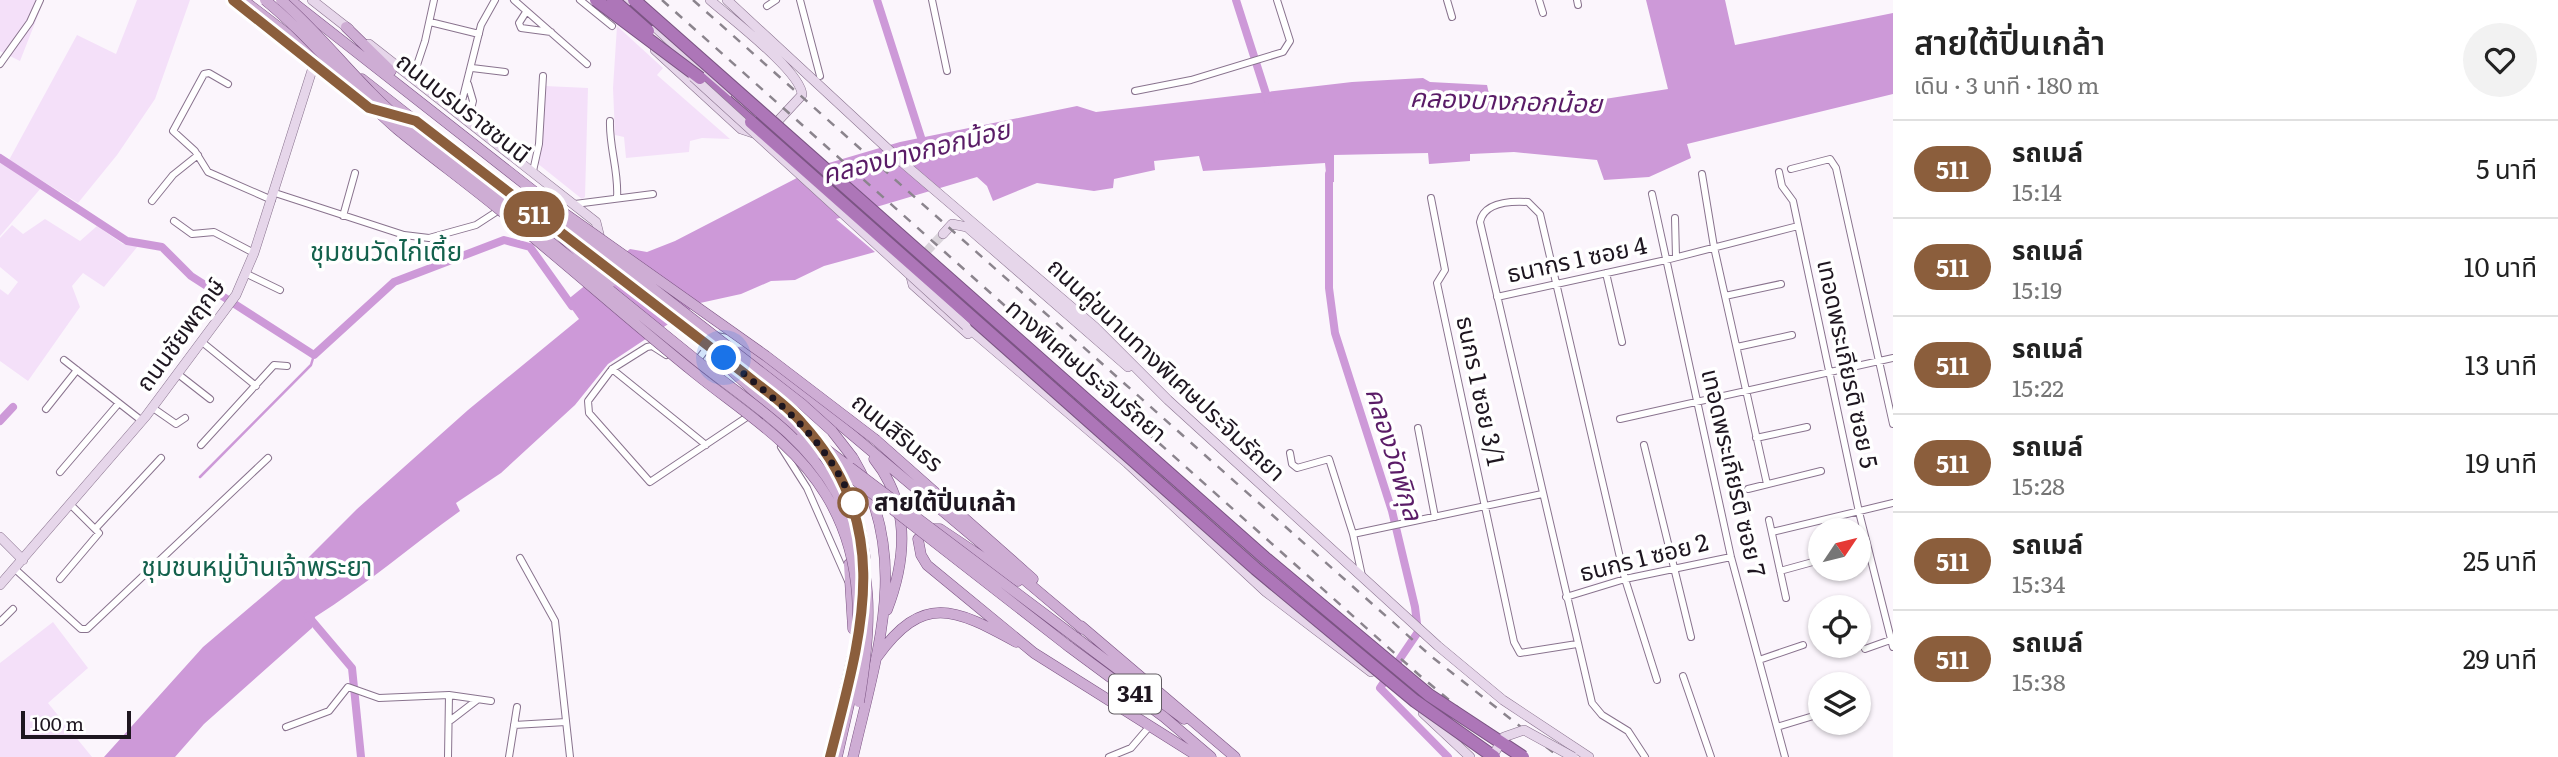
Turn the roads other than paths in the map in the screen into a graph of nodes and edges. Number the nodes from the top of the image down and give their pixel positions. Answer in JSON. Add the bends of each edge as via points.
{"nodes":[{"id":1,"x":40,"y":0,"type":"edge"},
{"id":2,"x":233,"y":0,"type":"edge"},
{"id":3,"x":243,"y":0,"type":"edge"},
{"id":4,"x":259,"y":0,"type":"edge"},
{"id":5,"x":265,"y":0,"type":"edge"},
{"id":6,"x":285,"y":0,"type":"edge"},
{"id":7,"x":312,"y":0,"type":"edge"},
{"id":8,"x":330,"y":0,"type":"edge"},
{"id":9,"x":433,"y":0,"type":"edge"},
{"id":10,"x":495,"y":0,"type":"edge"},
{"id":11,"x":514,"y":0,"type":"edge"},
{"id":12,"x":580,"y":0,"type":"edge"},
{"id":13,"x":596,"y":0,"type":"edge"},
{"id":14,"x":615,"y":0,"type":"edge"},
{"id":15,"x":626,"y":0,"type":"edge"},
{"id":16,"x":634,"y":0,"type":"edge"},
{"id":17,"x":702,"y":0,"type":"edge"},
{"id":18,"x":710,"y":0,"type":"edge"},
{"id":19,"x":776,"y":0,"type":"edge"},
{"id":20,"x":800,"y":0,"type":"edge"},
{"id":21,"x":932,"y":0,"type":"edge"},
{"id":22,"x":1277,"y":0,"type":"edge"},
{"id":23,"x":1447,"y":0,"type":"edge"},
{"id":24,"x":1539,"y":0,"type":"edge"},
{"id":25,"x":730,"y":3,"type":"edge"},
{"id":26,"x":767,"y":6,"type":"dead end"},
{"id":27,"x":326,"y":11,"type":"junction"},
{"id":28,"x":526,"y":12,"type":"junction"},
{"id":29,"x":1543,"y":13,"type":"dead end"},
{"id":30,"x":1452,"y":17,"type":"dead end"},
{"id":31,"x":430,"y":22,"type":"junction"},
{"id":32,"x":612,"y":26,"type":"dead end"},
{"id":33,"x":346,"y":27,"type":"junction"},
{"id":34,"x":551,"y":32,"type":"junction"},
{"id":35,"x":479,"y":34,"type":"junction"},
{"id":36,"x":0,"y":64,"type":"edge"},
{"id":37,"x":314,"y":64,"type":"junction"},
{"id":38,"x":587,"y":64,"type":"dead end"},
{"id":39,"x":472,"y":68,"type":"junction"},
{"id":40,"x":947,"y":71,"type":"dead end"},
{"id":41,"x":505,"y":72,"type":"dead end"},
{"id":42,"x":339,"y":73,"type":"junction"},
{"id":43,"x":543,"y":76,"type":"dead end"},
{"id":44,"x":820,"y":76,"type":"dead end"},
{"id":45,"x":413,"y":77,"type":"junction"},
{"id":46,"x":701,"y":78,"type":"junction"},
{"id":47,"x":228,"y":83,"type":"dead end"},
{"id":48,"x":468,"y":84,"type":"junction"},
{"id":49,"x":1135,"y":91,"type":"dead end"},
{"id":50,"x":421,"y":101,"type":"junction"},
{"id":51,"x":369,"y":108,"type":"junction"},
{"id":52,"x":459,"y":113,"type":"junction"},
{"id":53,"x":468,"y":120,"type":"junction"},
{"id":54,"x":416,"y":121,"type":"junction"},
{"id":55,"x":610,"y":121,"type":"dead end"},
{"id":56,"x":198,"y":155,"type":"junction"},
{"id":57,"x":1791,"y":169,"type":"dead end"},
{"id":58,"x":533,"y":171,"type":"junction"},
{"id":59,"x":1779,"y":172,"type":"dead end"},
{"id":60,"x":355,"y":173,"type":"dead end"},
{"id":61,"x":1702,"y":174,"type":"dead end"},
{"id":62,"x":653,"y":194,"type":"dead end"},
{"id":63,"x":1652,"y":194,"type":"dead end"},
{"id":64,"x":541,"y":196,"type":"junction"},
{"id":65,"x":274,"y":197,"type":"junction"},
{"id":66,"x":617,"y":198,"type":"junction"},
{"id":67,"x":1431,"y":198,"type":"dead end"},
{"id":68,"x":152,"y":201,"type":"dead end"},
{"id":69,"x":575,"y":204,"type":"junction"},
{"id":70,"x":496,"y":212,"type":"junction"},
{"id":71,"x":343,"y":216,"type":"junction"},
{"id":72,"x":1675,"y":218,"type":"dead end"},
{"id":73,"x":174,"y":221,"type":"dead end"},
{"id":74,"x":1798,"y":226,"type":"junction"},
{"id":75,"x":557,"y":232,"type":"junction"},
{"id":76,"x":943,"y":234,"type":"tunnel mouth"},
{"id":77,"x":1714,"y":247,"type":"junction"},
{"id":78,"x":926,"y":252,"type":"tunnel mouth"},
{"id":79,"x":254,"y":253,"type":"junction"},
{"id":80,"x":1676,"y":257,"type":"junction"},
{"id":81,"x":1666,"y":260,"type":"junction"},
{"id":82,"x":1606,"y":273,"type":"junction"},
{"id":83,"x":247,"y":274,"type":"junction"},
{"id":84,"x":1557,"y":284,"type":"junction"},
{"id":85,"x":1781,"y":284,"type":"dead end"},
{"id":86,"x":280,"y":290,"type":"dead end"},
{"id":87,"x":1725,"y":296,"type":"junction"},
{"id":88,"x":1497,"y":297,"type":"junction"},
{"id":89,"x":1792,"y":335,"type":"dead end"},
{"id":90,"x":202,"y":342,"type":"junction"},
{"id":91,"x":1622,"y":342,"type":"dead end"},
{"id":92,"x":1737,"y":347,"type":"junction"},
{"id":93,"x":744,"y":349,"type":"junction"},
{"id":94,"x":696,"y":358,"type":"junction"},
{"id":95,"x":1893,"y":359,"type":"edge"},
{"id":96,"x":64,"y":360,"type":"dead end"},
{"id":97,"x":1879,"y":362,"type":"junction"},
{"id":98,"x":678,"y":363,"type":"junction"},
{"id":99,"x":287,"y":366,"type":"dead end"},
{"id":100,"x":612,"y":369,"type":"junction"},
{"id":101,"x":77,"y":370,"type":"junction"},
{"id":102,"x":178,"y":374,"type":"junction"},
{"id":103,"x":1829,"y":374,"type":"junction"},
{"id":104,"x":698,"y":379,"type":"junction"},
{"id":105,"x":256,"y":386,"type":"junction"},
{"id":106,"x":1748,"y":392,"type":"junction"},
{"id":107,"x":210,"y":399,"type":"dead end"},
{"id":108,"x":1168,"y":400,"type":"junction"},
{"id":109,"x":119,"y":403,"type":"junction"},
{"id":110,"x":1696,"y":403,"type":"junction"},
{"id":111,"x":153,"y":408,"type":"junction"},
{"id":112,"x":46,"y":409,"type":"dead end"},
{"id":113,"x":771,"y":416,"type":"junction"},
{"id":114,"x":747,"y":417,"type":"junction"},
{"id":115,"x":186,"y":418,"type":"dead end"},
{"id":116,"x":1620,"y":419,"type":"dead end"},
{"id":117,"x":142,"y":421,"type":"junction"},
{"id":118,"x":1893,"y":424,"type":"edge"},
{"id":119,"x":1807,"y":426,"type":"dead end"},
{"id":120,"x":1418,"y":429,"type":"dead end"},
{"id":121,"x":1756,"y":438,"type":"junction"},
{"id":122,"x":201,"y":445,"type":"dead end"},
{"id":123,"x":706,"y":445,"type":"junction"},
{"id":124,"x":1644,"y":445,"type":"dead end"},
{"id":125,"x":865,"y":447,"type":"junction"},
{"id":126,"x":1290,"y":453,"type":"dead end"},
{"id":127,"x":161,"y":458,"type":"dead end"},
{"id":128,"x":268,"y":458,"type":"dead end"},
{"id":129,"x":1127,"y":463,"type":"junction"},
{"id":130,"x":1821,"y":471,"type":"dead end"},
{"id":131,"x":60,"y":472,"type":"dead end"},
{"id":132,"x":1767,"y":484,"type":"junction"},
{"id":133,"x":1748,"y":489,"type":"dead end"},
{"id":134,"x":1542,"y":494,"type":"junction"},
{"id":135,"x":1893,"y":503,"type":"edge"},
{"id":136,"x":71,"y":505,"type":"junction"},
{"id":137,"x":1486,"y":507,"type":"junction"},
{"id":138,"x":1859,"y":512,"type":"junction"},
{"id":139,"x":1435,"y":517,"type":"junction"},
{"id":140,"x":1860,"y":518,"type":"edge"},
{"id":141,"x":1769,"y":520,"type":"dead end"},
{"id":142,"x":96,"y":528,"type":"junction"},
{"id":143,"x":1772,"y":532,"type":"junction"},
{"id":144,"x":1353,"y":534,"type":"junction"},
{"id":145,"x":0,"y":537,"type":"edge"},
{"id":146,"x":1731,"y":557,"type":"junction"},
{"id":147,"x":520,"y":558,"type":"dead end"},
{"id":148,"x":23,"y":559,"type":"junction"},
{"id":149,"x":1871,"y":559,"type":"edge"},
{"id":150,"x":1808,"y":563,"type":"edge"},
{"id":151,"x":1675,"y":568,"type":"junction"},
{"id":152,"x":15,"y":569,"type":"junction"},
{"id":153,"x":1780,"y":570,"type":"junction"},
{"id":154,"x":1362,"y":576,"type":"junction"},
{"id":155,"x":60,"y":579,"type":"dead end"},
{"id":156,"x":1625,"y":579,"type":"junction"},
{"id":157,"x":0,"y":585,"type":"edge"},
{"id":158,"x":851,"y":589,"type":"junction"},
{"id":159,"x":1566,"y":597,"type":"junction"},
{"id":160,"x":1786,"y":598,"type":"dead end"},
{"id":161,"x":13,"y":610,"type":"dead end"},
{"id":162,"x":883,"y":620,"type":"junction"},
{"id":163,"x":0,"y":622,"type":"edge"},
{"id":164,"x":1083,"y":629,"type":"junction"},
{"id":165,"x":1691,"y":637,"type":"dead end"},
{"id":166,"x":1892,"y":639,"type":"edge"},
{"id":167,"x":1072,"y":642,"type":"junction"},
{"id":168,"x":1577,"y":644,"type":"junction"},
{"id":169,"x":1803,"y":645,"type":"dead end"},
{"id":170,"x":854,"y":647,"type":"junction"},
{"id":171,"x":1871,"y":647,"type":"edge"},
{"id":172,"x":1893,"y":647,"type":"edge"},
{"id":173,"x":1034,"y":653,"type":"junction"},
{"id":174,"x":875,"y":659,"type":"junction"},
{"id":175,"x":1759,"y":660,"type":"junction"},
{"id":176,"x":1683,"y":676,"type":"dead end"},
{"id":177,"x":1657,"y":680,"type":"dead end"},
{"id":178,"x":449,"y":695,"type":"junction"},
{"id":179,"x":478,"y":699,"type":"junction"},
{"id":180,"x":491,"y":701,"type":"dead end"},
{"id":181,"x":517,"y":706,"type":"dead end"},
{"id":182,"x":1808,"y":718,"type":"edge"},
{"id":183,"x":451,"y":720,"type":"junction"},
{"id":184,"x":566,"y":722,"type":"junction"},
{"id":185,"x":514,"y":725,"type":"junction"},
{"id":186,"x":286,"y":727,"type":"dead end"},
{"id":187,"x":1149,"y":727,"type":"junction"},
{"id":188,"x":1544,"y":727,"type":"junction"},
{"id":189,"x":1777,"y":727,"type":"junction"},
{"id":190,"x":831,"y":752,"type":"edge"},
{"id":191,"x":1199,"y":752,"type":"edge"},
{"id":192,"x":1232,"y":754,"type":"edge"},
{"id":193,"x":851,"y":756,"type":"edge"},
{"id":194,"x":448,"y":757,"type":"edge"},
{"id":195,"x":509,"y":757,"type":"edge"},
{"id":196,"x":570,"y":757,"type":"edge"},
{"id":197,"x":837,"y":757,"type":"edge"},
{"id":198,"x":1109,"y":757,"type":"edge"},
{"id":199,"x":1211,"y":757,"type":"edge"},
{"id":200,"x":1470,"y":757,"type":"edge"},
{"id":201,"x":1493,"y":757,"type":"edge"},
{"id":202,"x":1523,"y":757,"type":"edge"},
{"id":203,"x":1573,"y":757,"type":"edge"},
{"id":204,"x":1589,"y":757,"type":"edge"},
{"id":205,"x":1645,"y":757,"type":"edge"},
{"id":206,"x":1711,"y":757,"type":"edge"},
{"id":207,"x":1785,"y":757,"type":"edge"}],
"edges":[{"from":1,"to":36,"type":"street"},
{"from":2,"to":37,"type":"main road"},
{"from":3,"to":42,"type":"main road","bridge":true},
{"from":4,"to":54,"type":"main road","name":"ถนนบรมราชชนนี"},
{"from":5,"to":42,"type":"main road","bridge":true},
{"from":6,"to":50,"type":"main road","name":"ถนนบรมราชชนนี"},
{"from":6,"to":113,"type":"main road","bridge":true,"via":[[402,122]]},
{"from":7,"to":27,"type":"main road"},
{"from":8,"to":27,"type":"main road"},
{"from":9,"to":31,"type":"street"},
{"from":10,"to":35,"type":"street"},
{"from":11,"to":28,"type":"street"},
{"from":12,"to":32,"type":"street"},
{"from":13,"to":46,"type":"highway","bridge":true},
{"from":14,"to":18,"type":"main road","via":[[657,53],[720,112],[751,135],[761,135],[802,95],[801,86]]},
{"from":14,"to":46,"type":"highway","name":"ทางพิเศษประจิมรัถยา","bridge":true},
{"from":14,"to":129,"type":"main road","bridge":true,"via":[[664,51],[966,326]]},
{"from":15,"to":17,"type":"main road","via":[[751,116],[771,122],[797,93],[795,85]]},
{"from":16,"to":202,"type":"highway","name":"ทางพิเศษประจิมรัถยา","bridge":true,"via":[[1265,558],[1429,695]]},
{"from":19,"to":26,"type":"street"},
{"from":20,"to":44,"type":"street"},
{"from":21,"to":40,"type":"street"},
{"from":22,"to":49,"type":"street","via":[[1290,41],[1283,52],[1164,87]]},
{"from":23,"to":30,"type":"street"},
{"from":24,"to":29,"type":"street"},
{"from":25,"to":108,"type":"main road","name":"ถนนคู่ขนานทางพิเศษประจิมรัถยา","via":[[903,163],[1095,327]]},
{"from":27,"to":33,"type":"main road"},
{"from":28,"to":34,"type":"street"},
{"from":28,"to":34,"type":"street","via":[[521,28]]},
{"from":31,"to":35,"type":"street"},
{"from":31,"to":45,"type":"street"},
{"from":33,"to":45,"type":"main road"},
{"from":33,"to":50,"type":"main road"},
{"from":34,"to":38,"type":"street"},
{"from":35,"to":39,"type":"street"},
{"from":37,"to":51,"type":"main road"},
{"from":37,"to":65,"type":"main road","name":"ถนนชัยพฤกษ์"},
{"from":39,"to":41,"type":"street"},
{"from":39,"to":48,"type":"street"},
{"from":42,"to":197,"type":"main road","bridge":true,"via":[[396,128],[767,427],[804,463],[841,524],[858,588],[859,640]]},
{"from":43,"to":58,"type":"street"},
{"from":45,"to":52,"type":"main road"},
{"from":46,"to":201,"type":"highway","name":"ทางพิเศษประจิมรัถยา","bridge":true,"via":[[1256,569],[1415,701]]},
{"from":47,"to":56,"type":"street","via":[[206,72],[174,125],[175,134]]},
{"from":48,"to":52,"type":"street"},
{"from":48,"to":53,"type":"street","via":[[473,101]]},
{"from":50,"to":64,"type":"main road","name":"ถนนบรมราชชนนี"},
{"from":51,"to":54,"type":"main road"},
{"from":51,"to":70,"type":"main road"},
{"from":52,"to":53,"type":"main road"},
{"from":53,"to":58,"type":"main road"},
{"from":54,"to":75,"type":"main road","name":"ถนนบรมราชชนนี"},
{"from":55,"to":66,"type":"street"},
{"from":56,"to":65,"type":"street","via":[[213,176]]},
{"from":56,"to":68,"type":"street","via":[[173,175]]},
{"from":57,"to":97,"type":"street","via":[[1833,161]]},
{"from":58,"to":69,"type":"main road"},
{"from":59,"to":74,"type":"street","name":"เทอดพระเกียรติ ซอย 5","via":[[1793,201]]},
{"from":60,"to":71,"type":"street"},
{"from":61,"to":77,"type":"street"},
{"from":62,"to":66,"type":"street"},
{"from":63,"to":81,"type":"street","name":"เทอดพระเกียรติ ซอย 7"},
{"from":64,"to":162,"type":"main road","name":"ถนนบรมราชชนนี","bridge":true,"via":[[603,251],[832,431],[870,490],[884,539]]},
{"from":64,"to":164,"type":"main road","name":"ถนนสิรินธร","number":"341","bridge":true,"via":[[876,440]]},
{"from":65,"to":71,"type":"street"},
{"from":65,"to":79,"type":"main road","name":"ถนนชัยพฤกษ์"},
{"from":66,"to":69,"type":"street"},
{"from":67,"to":137,"type":"street","name":"ธนกร 1 ซอย 3/1","via":[[1445,270],[1437,283]]},
{"from":69,"to":70,"type":"main road","via":[[600,230],[598,253],[577,271],[565,267]]},
{"from":70,"to":71,"type":"street","via":[[476,225],[429,239]]},
{"from":72,"to":80,"type":"street"},
{"from":73,"to":79,"type":"street","via":[[192,234],[214,232]]},
{"from":74,"to":77,"type":"street","name":"ธนากร 1 ซอย 4"},
{"from":74,"to":103,"type":"street","name":"เทอดพระเกียรติ ซอย 5"},
{"from":75,"to":167,"type":"main road","number":"341","bridge":true,"via":[[614,285],[846,474]]},
{"from":75,"to":170,"type":"main road","name":"ถนนบรมราชชนนี","bridge":true,"via":[[787,408],[813,436],[844,480],[861,532],[865,564]]},
{"from":76,"to":108,"type":"main road","via":[[952,224],[967,227]]},
{"from":77,"to":80,"type":"street","name":"ธนากร 1 ซอย 4"},
{"from":77,"to":87,"type":"street"},
{"from":78,"to":129,"type":"main road","via":[[910,273],[913,285],[1072,424]]},
{"from":79,"to":83,"type":"main road","name":"ถนนชัยพฤกษ์"},
{"from":80,"to":81,"type":"street","name":"ธนากร 1 ซอย 4"},
{"from":81,"to":82,"type":"street","name":"ธนากร 1 ซอย 4"},
{"from":81,"to":110,"type":"street","name":"เทอดพระเกียรติ ซอย 7"},
{"from":82,"to":84,"type":"street","name":"ธนากร 1 ซอย 4"},
{"from":82,"to":91,"type":"street"},
{"from":83,"to":86,"type":"street"},
{"from":83,"to":90,"type":"main road","name":"ถนนชัยพฤกษ์"},
{"from":84,"to":88,"type":"street","name":"ธนากร 1 ซอย 4"},
{"from":84,"to":88,"type":"street","via":[[1534,204],[1491,206],[1481,216]]},
{"from":84,"to":156,"type":"street"},
{"from":85,"to":87,"type":"street"},
{"from":87,"to":92,"type":"street"},
{"from":88,"to":134,"type":"street"},
{"from":89,"to":92,"type":"street"},
{"from":90,"to":102,"type":"main road","name":"ถนนชัยพฤกษ์"},
{"from":90,"to":105,"type":"street"},
{"from":92,"to":106,"type":"street"},
{"from":93,"to":94,"type":"street","via":[[716,336]]},
{"from":93,"to":125,"type":"main road"},
{"from":93,"to":158,"type":"main road","via":[[730,354],[728,367],[810,443],[835,482],[846,529]]},
{"from":94,"to":98,"type":"street"},
{"from":94,"to":104,"type":"street"},
{"from":95,"to":97,"type":"street"},
{"from":96,"to":101,"type":"street"},
{"from":97,"to":103,"type":"street"},
{"from":97,"to":118,"type":"street"},
{"from":98,"to":100,"type":"street","via":[[652,346]]},
{"from":98,"to":104,"type":"street"},
{"from":99,"to":105,"type":"street","via":[[274,365]]},
{"from":100,"to":123,"type":"street"},
{"from":100,"to":123,"type":"street","via":[[588,401],[589,413],[650,482]]},
{"from":101,"to":109,"type":"street"},
{"from":101,"to":112,"type":"street"},
{"from":102,"to":107,"type":"street"},
{"from":102,"to":111,"type":"main road","name":"ถนนชัยพฤกษ์"},
{"from":103,"to":106,"type":"street"},
{"from":103,"to":138,"type":"street","name":"เทอดพระเกียรติ ซอย 5"},
{"from":104,"to":114,"type":"street"},
{"from":105,"to":122,"type":"street"},
{"from":106,"to":110,"type":"street"},
{"from":106,"to":121,"type":"street"},
{"from":108,"to":154,"type":"main road","name":"ถนนคู่ขนานทางพิเศษประจิมรัถยา"},
{"from":109,"to":117,"type":"street"},
{"from":109,"to":131,"type":"street"},
{"from":110,"to":116,"type":"street"},
{"from":110,"to":146,"type":"street","name":"เทอดพระเกียรติ ซอย 7"},
{"from":111,"to":115,"type":"street","via":[[176,424]]},
{"from":111,"to":117,"type":"main road","name":"ถนนชัยพฤกษ์"},
{"from":113,"to":167,"type":"main road","bridge":true,"via":[[807,436]]},
{"from":113,"to":193,"type":"main road","bridge":true,"via":[[812,457],[836,492],[852,525],[867,577],[869,643]]},
{"from":114,"to":123,"type":"street"},
{"from":114,"to":158,"type":"street","via":[[768,433],[797,469]]},
{"from":117,"to":136,"type":"main road","name":"ถนนชัยพฤกษ์"},
{"from":119,"to":121,"type":"street"},
{"from":120,"to":139,"type":"street"},
{"from":121,"to":132,"type":"street"},
{"from":124,"to":151,"type":"street"},
{"from":125,"to":162,"type":"main road","via":[[891,485],[902,521],[898,575]]},
{"from":125,"to":164,"type":"main road"},
{"from":126,"to":144,"type":"street","via":[[1297,468],[1329,459]]},
{"from":127,"to":142,"type":"street"},
{"from":128,"to":152,"type":"street","via":[[87,629],[81,629]]},
{"from":129,"to":200,"type":"main road","bridge":true,"via":[[1266,592],[1380,678]]},
{"from":130,"to":132,"type":"street"},
{"from":132,"to":133,"type":"street"},
{"from":134,"to":137,"type":"street"},
{"from":134,"to":159,"type":"street"},
{"from":135,"to":138,"type":"street"},
{"from":136,"to":142,"type":"street"},
{"from":136,"to":148,"type":"main road","name":"ถนนชัยพฤกษ์"},
{"from":137,"to":139,"type":"street"},
{"from":137,"to":168,"type":"street","name":"ธนกร 1 ซอย 3/1","via":[[1516,649],[1529,653]]},
{"from":138,"to":140,"type":"street","name":"เทอดพระเกียรติ ซอย 5"},
{"from":138,"to":143,"type":"street"},
{"from":139,"to":144,"type":"street"},
{"from":141,"to":143,"type":"street"},
{"from":142,"to":155,"type":"street","via":[[98,537]]},
{"from":143,"to":153,"type":"street"},
{"from":144,"to":154,"type":"street"},
{"from":145,"to":148,"type":"main road"},
{"from":146,"to":151,"type":"street","name":"ธนกร 1 ซอย 2"},
{"from":146,"to":175,"type":"street","name":"เทอดพระเกียรติ ซอย 7"},
{"from":147,"to":184,"type":"street","via":[[555,621]]},
{"from":148,"to":152,"type":"main road","name":"ถนนชัยพฤกษ์"},
{"from":149,"to":166,"type":"street","name":"เทอดพระเกียรติ ซอย 5"},
{"from":150,"to":153,"type":"street"},
{"from":151,"to":156,"type":"street","name":"ธนกร 1 ซอย 2"},
{"from":151,"to":165,"type":"street"},
{"from":152,"to":157,"type":"main road","name":"ถนนชัยพฤกษ์"},
{"from":153,"to":160,"type":"street"},
{"from":154,"to":188,"type":"main road","name":"ถนนคู่ขนานทางพิเศษประจิมรัถยา","via":[[1483,685]]},
{"from":156,"to":159,"type":"street","name":"ธนกร 1 ซอย 2"},
{"from":156,"to":177,"type":"street"},
{"from":158,"to":170,"type":"main road"},
{"from":159,"to":168,"type":"street"},
{"from":161,"to":163,"type":"street"},
{"from":162,"to":174,"type":"main road","name":"ถนนบรมราชชนนี"},
{"from":164,"to":173,"type":"main road","via":[[952,534],[932,528],[922,532],[918,545],[927,565]]},
{"from":164,"to":192,"type":"main road","name":"ถนนสิรินธร","number":"341"},
{"from":166,"to":171,"type":"street"},
{"from":166,"to":172,"type":"street","name":"เทอดพระเกียรติ ซอย 5"},
{"from":167,"to":191,"type":"main road","number":"341"},
{"from":167,"to":192,"type":"main road"},
{"from":168,"to":205,"type":"street","via":[[1592,703],[1628,731]]},
{"from":169,"to":175,"type":"street"},
{"from":170,"to":190,"type":"main road","name":"ถนนบรมราชชนนี"},
{"from":173,"to":174,"type":"main road","via":[[973,619],[939,612],[901,627]]},
{"from":173,"to":187,"type":"main road"},
{"from":174,"to":193,"type":"main road","name":"ถนนบรมราชชนนี"},
{"from":175,"to":189,"type":"street","name":"เทอดพระเกียรติ ซอย 7"},
{"from":176,"to":206,"type":"street"},
{"from":178,"to":179,"type":"street"},
{"from":178,"to":183,"type":"street"},
{"from":178,"to":186,"type":"street","via":[[379,698],[351,687],[342,691],[326,713]]},
{"from":179,"to":180,"type":"street"},
{"from":179,"to":183,"type":"street"},
{"from":181,"to":185,"type":"street"},
{"from":182,"to":189,"type":"street"},
{"from":183,"to":194,"type":"street"},
{"from":184,"to":185,"type":"street"},
{"from":184,"to":196,"type":"street"},
{"from":185,"to":195,"type":"street"},
{"from":187,"to":191,"type":"main road"},
{"from":187,"to":198,"type":"street","via":[[1131,748]]},
{"from":188,"to":203,"type":"main road"},
{"from":188,"to":204,"type":"main road","name":"ถนนคู่ขนานทางพิเศษประจิมรัถยา"},
{"from":189,"to":207,"type":"street","name":"เทอดพระเกียรติ ซอย 7"},
{"from":191,"to":199,"type":"main road"},
{"from":201,"to":203,"type":"main road","bridge":true,"via":[[1504,737],[1524,730]]}]}
